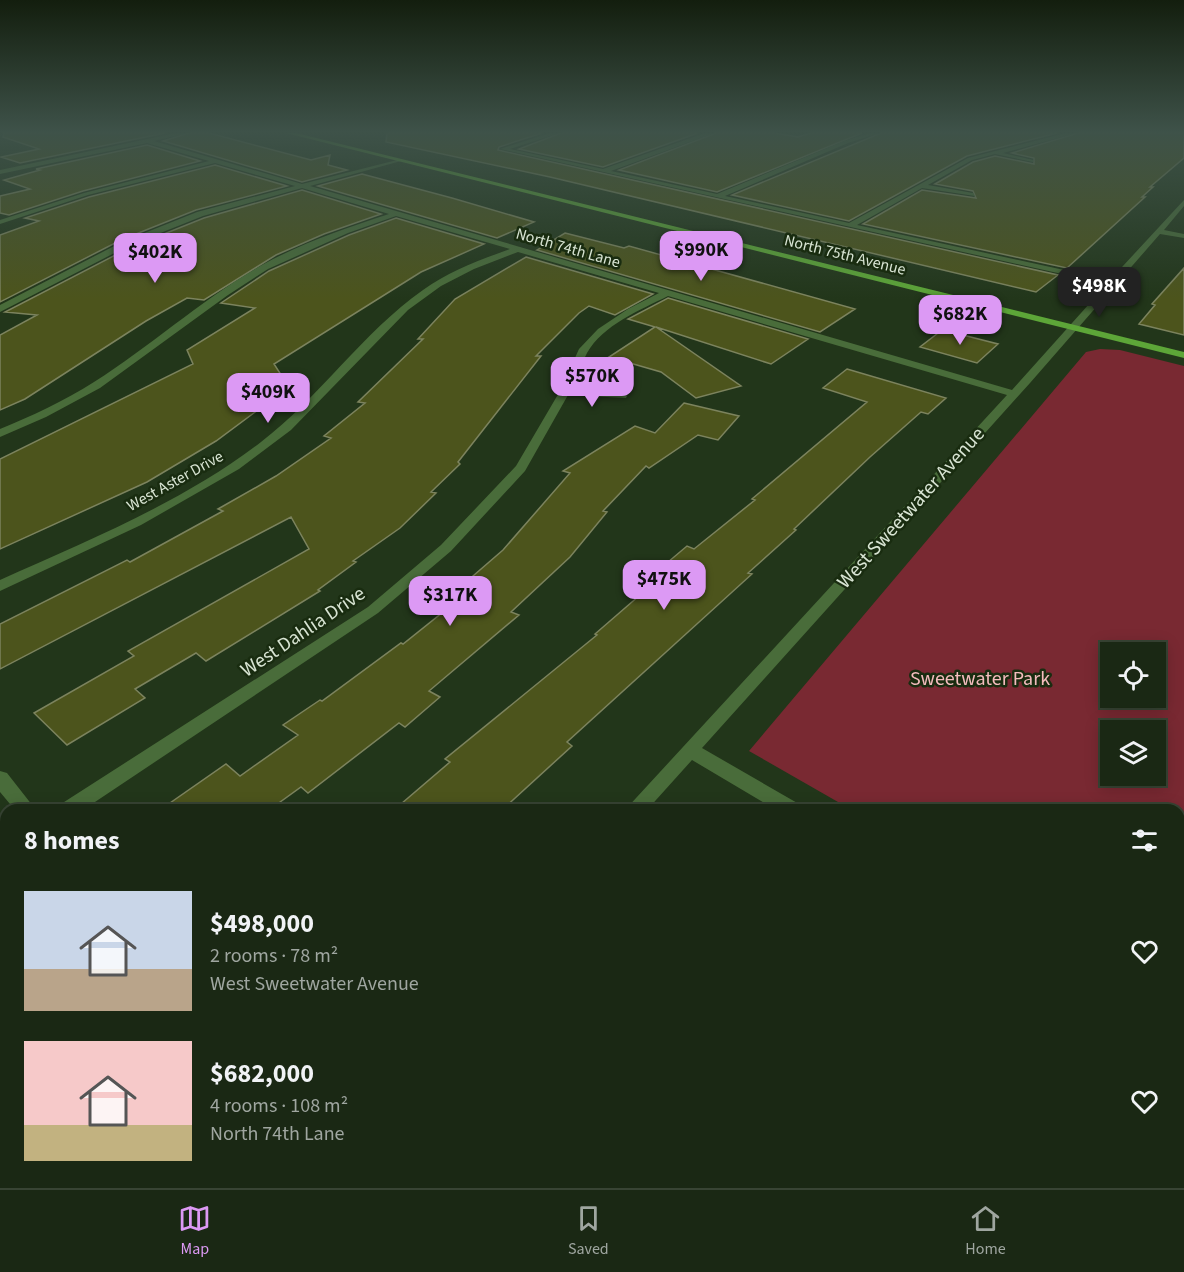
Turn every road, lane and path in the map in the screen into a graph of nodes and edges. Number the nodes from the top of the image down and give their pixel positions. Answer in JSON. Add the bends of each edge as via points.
{"nodes":[{"id":1,"x":108,"y":188,"type":"edge"},
{"id":2,"x":292,"y":188,"type":"edge"},
{"id":3,"x":309,"y":188,"type":"edge"},
{"id":4,"x":514,"y":188,"type":"edge"},
{"id":5,"x":684,"y":188,"type":"edge"},
{"id":6,"x":736,"y":188,"type":"edge"},
{"id":7,"x":916,"y":188,"type":"edge"},
{"id":8,"x":934,"y":188,"type":"edge"},
{"id":9,"x":973,"y":195,"type":"dead end"},
{"id":10,"x":718,"y":196,"type":"junction"},
{"id":11,"x":1184,"y":202,"type":"edge"},
{"id":12,"x":395,"y":214,"type":"junction"},
{"id":13,"x":0,"y":222,"type":"edge"},
{"id":14,"x":850,"y":225,"type":"junction"},
{"id":15,"x":1158,"y":231,"type":"junction"},
{"id":16,"x":1184,"y":236,"type":"edge"},
{"id":17,"x":518,"y":249,"type":"junction"},
{"id":18,"x":1112,"y":283,"type":"junction"},
{"id":19,"x":666,"y":293,"type":"junction"},
{"id":20,"x":0,"y":309,"type":"edge"},
{"id":21,"x":1072,"y":327,"type":"junction"},
{"id":22,"x":1184,"y":355,"type":"edge"},
{"id":23,"x":565,"y":391,"type":"junction"},
{"id":24,"x":1014,"y":394,"type":"junction"},
{"id":25,"x":622,"y":396,"type":"dead end"},
{"id":26,"x":0,"y":434,"type":"edge"},
{"id":27,"x":0,"y":586,"type":"edge"},
{"id":28,"x":690,"y":750,"type":"junction"},
{"id":29,"x":0,"y":778,"type":"edge"},
{"id":30,"x":21,"y":804,"type":"edge"},
{"id":31,"x":77,"y":804,"type":"edge"},
{"id":32,"x":640,"y":804,"type":"edge"},
{"id":33,"x":782,"y":804,"type":"edge"}],
"edges":[{"from":1,"to":13,"type":"street"},
{"from":2,"to":20,"type":"street","via":[[200,214],[125,244]]},
{"from":3,"to":12,"type":"street","name":"North 74th Lane"},
{"from":4,"to":21,"type":"main road","name":"North 75th Avenue"},
{"from":5,"to":10,"type":"street"},
{"from":6,"to":10,"type":"street"},
{"from":7,"to":14,"type":"street"},
{"from":8,"to":9,"type":"street"},
{"from":10,"to":14,"type":"street"},
{"from":11,"to":15,"type":"street","name":"West Sweetwater Avenue"},
{"from":12,"to":17,"type":"street","name":"North 74th Lane"},
{"from":12,"to":26,"type":"street","via":[[335,234],[277,261],[108,379]]},
{"from":14,"to":18,"type":"street"},
{"from":15,"to":16,"type":"street"},
{"from":15,"to":18,"type":"street","name":"West Sweetwater Avenue"},
{"from":17,"to":19,"type":"street","name":"North 74th Lane"},
{"from":17,"to":27,"type":"street","name":"West Aster Drive","via":[[452,275],[426,292],[404,309],[291,423],[232,469],[136,522]]},
{"from":18,"to":21,"type":"street","name":"West Sweetwater Avenue"},
{"from":19,"to":23,"type":"street","name":"West Dahlia Drive","via":[[601,331],[583,351]]},
{"from":19,"to":24,"type":"street","name":"North 74th Lane"},
{"from":21,"to":22,"type":"main road","name":"North 75th Avenue"},
{"from":21,"to":24,"type":"street","name":"West Sweetwater Avenue"},
{"from":23,"to":25,"type":"street"},
{"from":23,"to":31,"type":"street","name":"West Dahlia Drive","via":[[521,468],[446,548],[373,610]]},
{"from":24,"to":28,"type":"street","name":"West Sweetwater Avenue"},
{"from":28,"to":32,"type":"street","name":"West Sweetwater Avenue"},
{"from":28,"to":33,"type":"street"},
{"from":29,"to":30,"type":"street"}]}
